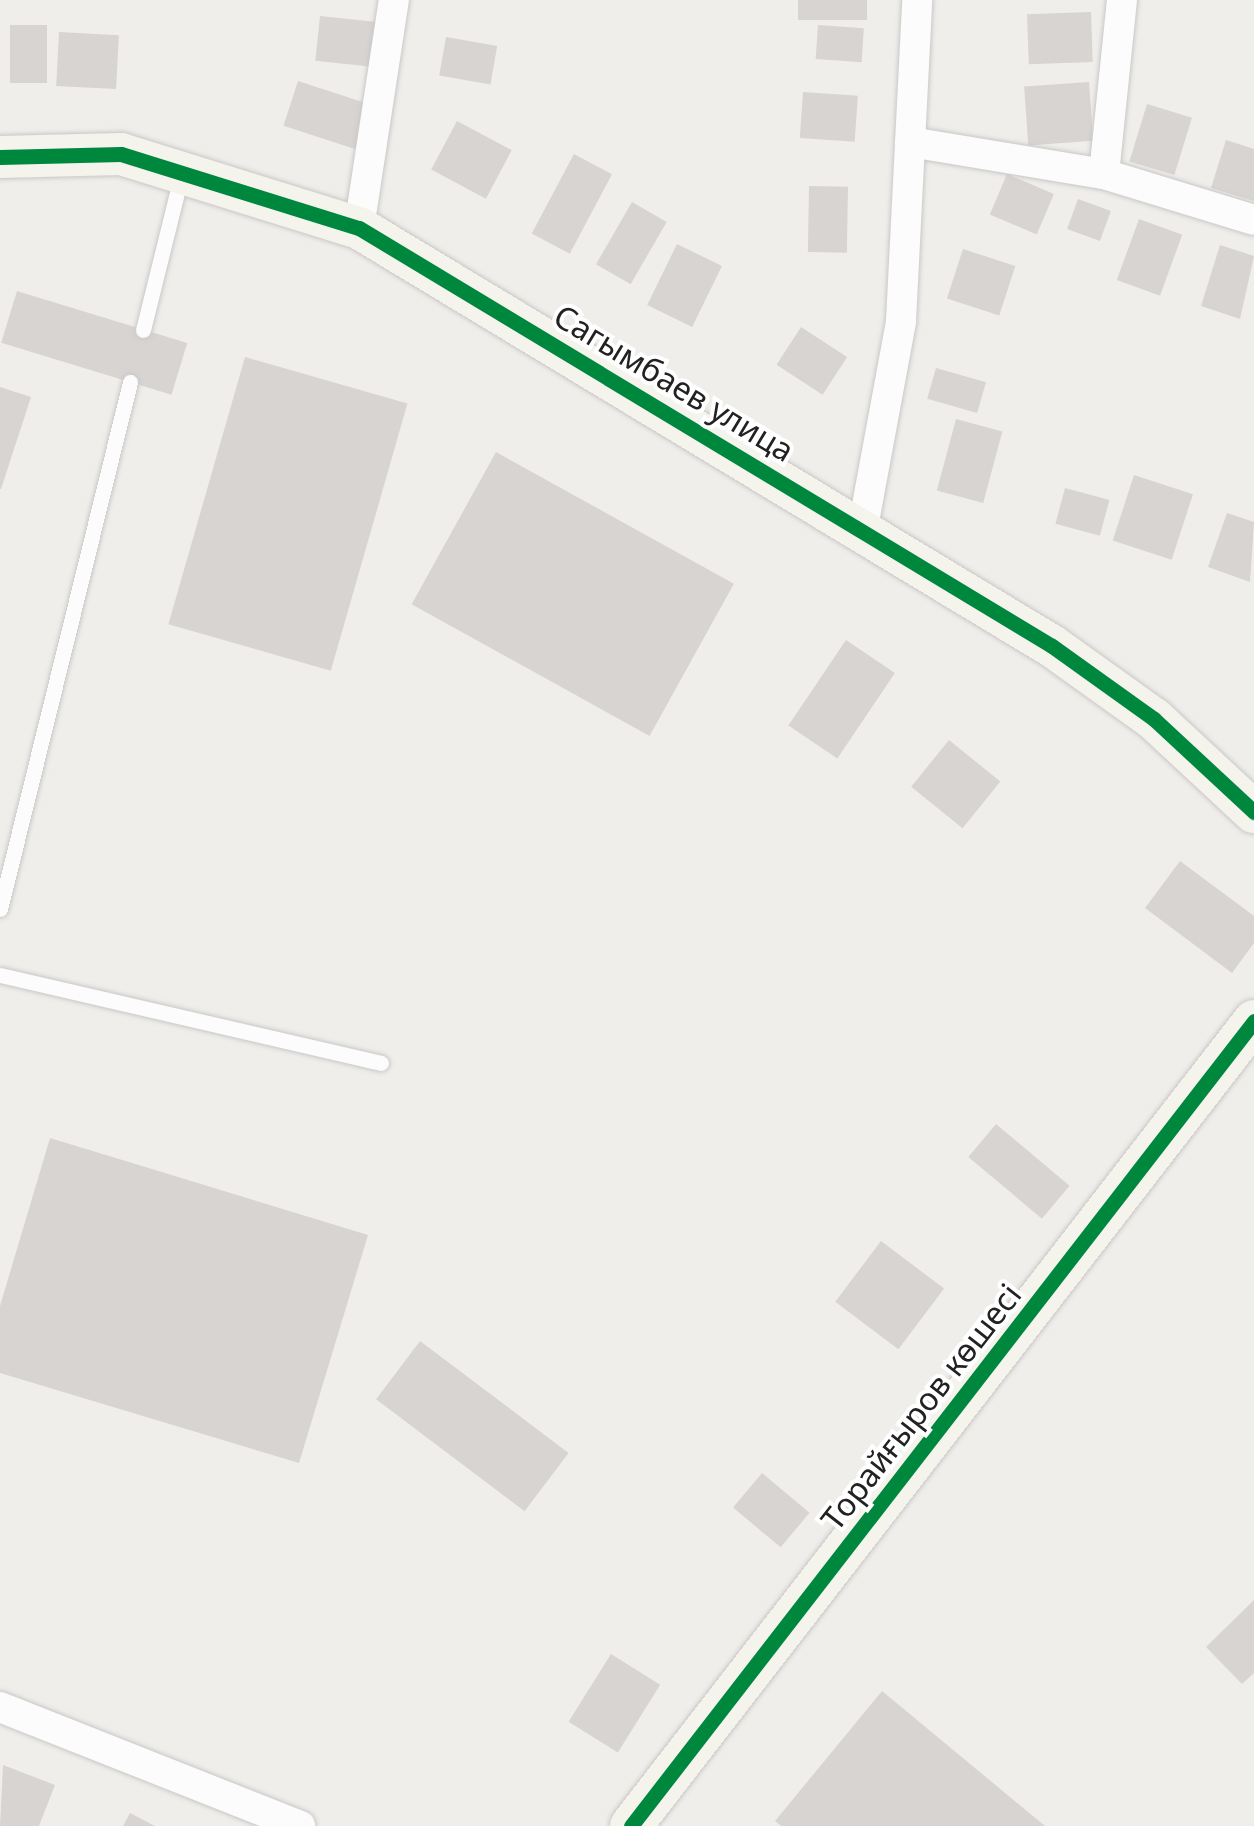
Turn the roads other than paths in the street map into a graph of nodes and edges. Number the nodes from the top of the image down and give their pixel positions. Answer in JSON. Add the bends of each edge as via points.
{"nodes":[{"id":1,"x":394,"y":0,"type":"edge"},
{"id":2,"x":916,"y":0,"type":"edge"},
{"id":3,"x":1122,"y":0,"type":"edge"},
{"id":4,"x":910,"y":142,"type":"junction"},
{"id":5,"x":0,"y":156,"type":"edge"},
{"id":6,"x":182,"y":173,"type":"junction"},
{"id":7,"x":1104,"y":174,"type":"junction"},
{"id":8,"x":1254,"y":220,"type":"edge"},
{"id":9,"x":359,"y":228,"type":"junction"},
{"id":10,"x":143,"y":330,"type":"dead end"},
{"id":11,"x":130,"y":382,"type":"dead end"},
{"id":12,"x":863,"y":527,"type":"junction"},
{"id":13,"x":1254,"y":812,"type":"edge"},
{"id":14,"x":0,"y":909,"type":"edge"},
{"id":15,"x":0,"y":974,"type":"edge"},
{"id":16,"x":1254,"y":1021,"type":"edge"},
{"id":17,"x":381,"y":1063,"type":"dead end"},
{"id":18,"x":0,"y":1707,"type":"edge"},
{"id":19,"x":300,"y":1826,"type":"edge"},
{"id":20,"x":631,"y":1826,"type":"edge"}],
"edges":[{"from":1,"to":9,"type":"street"},
{"from":2,"to":4,"type":"street"},
{"from":3,"to":7,"type":"street"},
{"from":4,"to":7,"type":"street"},
{"from":4,"to":12,"type":"street","via":[[901,321]]},
{"from":5,"to":6,"type":"street","name":"Сагымбаев улица","via":[[121,154]]},
{"from":6,"to":9,"type":"street","name":"Сагымбаев улица"},
{"from":6,"to":10,"type":"lane"},
{"from":7,"to":8,"type":"street"},
{"from":9,"to":12,"type":"street","name":"Сагымбаев улица"},
{"from":11,"to":14,"type":"lane"},
{"from":12,"to":13,"type":"street","name":"Сагымбаев улица","via":[[1154,719]]},
{"from":15,"to":17,"type":"lane"},
{"from":16,"to":20,"type":"street","name":"Торайғыров көшесі"},
{"from":18,"to":19,"type":"street"}]}
